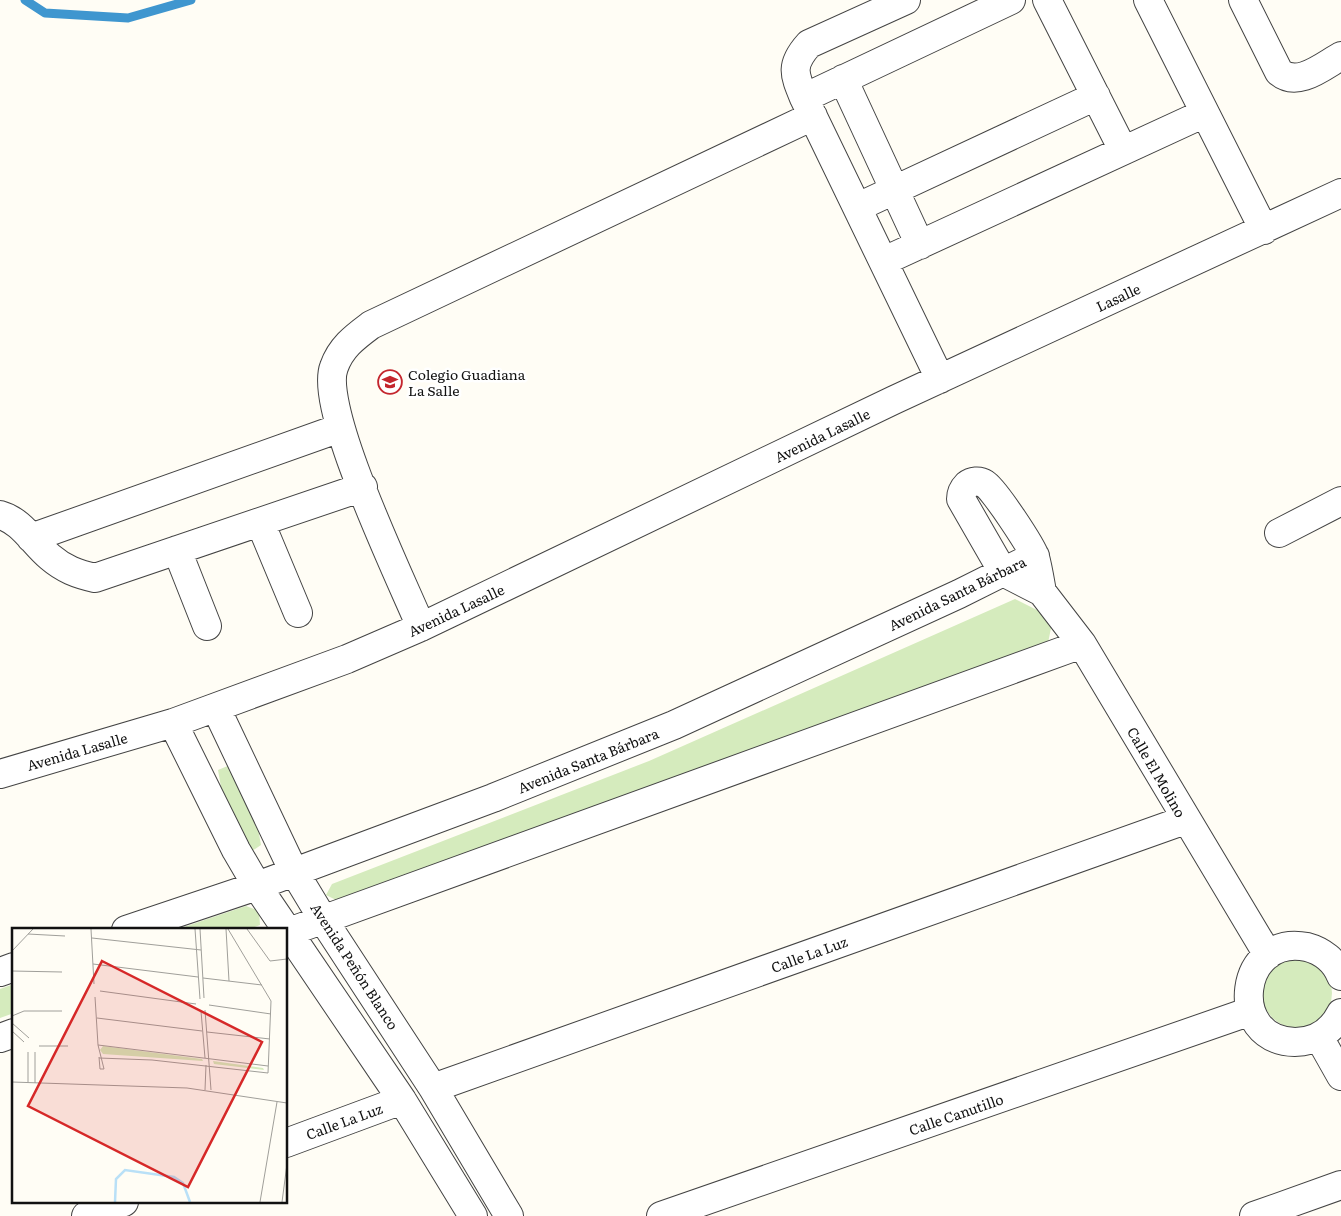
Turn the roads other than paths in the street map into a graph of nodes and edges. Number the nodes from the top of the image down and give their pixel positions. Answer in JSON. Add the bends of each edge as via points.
{"nodes":[{"id":1,"x":906,"y":0,"type":"edge"},
{"id":2,"x":1011,"y":0,"type":"edge"},
{"id":3,"x":1047,"y":0,"type":"edge"},
{"id":4,"x":1148,"y":0,"type":"edge"},
{"id":5,"x":1243,"y":0,"type":"edge"},
{"id":6,"x":1341,"y":56,"type":"edge"},
{"id":7,"x":843,"y":79,"type":"junction"},
{"id":8,"x":1096,"y":96,"type":"junction"},
{"id":9,"x":809,"y":107,"type":"junction"},
{"id":10,"x":1205,"y":112,"type":"junction"},
{"id":11,"x":1123,"y":150,"type":"junction"},
{"id":12,"x":894,"y":190,"type":"junction"},
{"id":13,"x":1341,"y":193,"type":"edge"},
{"id":14,"x":858,"y":207,"type":"junction"},
{"id":15,"x":1264,"y":230,"type":"junction"},
{"id":16,"x":920,"y":244,"type":"junction"},
{"id":17,"x":884,"y":261,"type":"junction"},
{"id":18,"x":940,"y":379,"type":"junction"},
{"id":19,"x":894,"y":400,"type":"joint"},
{"id":20,"x":340,"y":428,"type":"junction"},
{"id":21,"x":362,"y":488,"type":"junction"},
{"id":22,"x":1341,"y":501,"type":"edge"},
{"id":23,"x":0,"y":516,"type":"edge"},
{"id":24,"x":260,"y":522,"type":"junction"},
{"id":25,"x":1280,"y":533,"type":"dead end"},
{"id":26,"x":31,"y":538,"type":"junction"},
{"id":27,"x":177,"y":550,"type":"junction"},
{"id":28,"x":1035,"y":556,"type":"junction"},
{"id":29,"x":1003,"y":572,"type":"junction"},
{"id":30,"x":1042,"y":592,"type":"junction"},
{"id":31,"x":298,"y":613,"type":"dead end"},
{"id":32,"x":207,"y":626,"type":"dead end"},
{"id":33,"x":421,"y":627,"type":"junction"},
{"id":34,"x":1082,"y":644,"type":"junction"},
{"id":35,"x":216,"y":708,"type":"junction"},
{"id":36,"x":173,"y":723,"type":"junction"},
{"id":37,"x":0,"y":774,"type":"edge"},
{"id":38,"x":1185,"y":820,"type":"junction"},
{"id":39,"x":295,"y":872,"type":"junction"},
{"id":40,"x":257,"y":886,"type":"junction"},
{"id":41,"x":324,"y":921,"type":"junction"},
{"id":42,"x":132,"y":928,"type":"edge"},
{"id":43,"x":285,"y":928,"type":"edge"},
{"id":44,"x":288,"y":932,"type":"edge"},
{"id":45,"x":1268,"y":955,"type":"junction"},
{"id":46,"x":1341,"y":976,"type":"edge"},
{"id":47,"x":1251,"y":1011,"type":"junction"},
{"id":48,"x":1341,"y":1013,"type":"edge"},
{"id":49,"x":12,"y":1034,"type":"edge"},
{"id":50,"x":1318,"y":1037,"type":"junction"},
{"id":51,"x":0,"y":1038,"type":"edge"},
{"id":52,"x":1341,"y":1076,"type":"edge"},
{"id":53,"x":434,"y":1088,"type":"junction"},
{"id":54,"x":402,"y":1100,"type":"junction"},
{"id":55,"x":288,"y":1142,"type":"edge"},
{"id":56,"x":1341,"y":1185,"type":"edge"},
{"id":57,"x":119,"y":1204,"type":"edge"},
{"id":58,"x":86,"y":1216,"type":"edge"},
{"id":59,"x":473,"y":1216,"type":"edge"},
{"id":60,"x":509,"y":1216,"type":"edge"},
{"id":61,"x":661,"y":1216,"type":"edge"},
{"id":62,"x":1254,"y":1216,"type":"edge"}],
"edges":[{"from":1,"to":9,"type":"street","via":[[809,44],[799,55],[796,78]]},
{"from":2,"to":7,"type":"street"},
{"from":3,"to":8,"type":"street"},
{"from":4,"to":10,"type":"street"},
{"from":5,"to":6,"type":"street","via":[[1279,72],[1285,77],[1300,78]]},
{"from":7,"to":9,"type":"street"},
{"from":7,"to":12,"type":"street"},
{"from":8,"to":11,"type":"street"},
{"from":8,"to":12,"type":"street"},
{"from":9,"to":14,"type":"street"},
{"from":9,"to":20,"type":"street","via":[[371,325],[346,344],[333,368],[332,386]]},
{"from":10,"to":11,"type":"street"},
{"from":10,"to":15,"type":"street"},
{"from":11,"to":16,"type":"street"},
{"from":12,"to":14,"type":"street"},
{"from":12,"to":16,"type":"street"},
{"from":13,"to":15,"type":"street","name":"Lasalle"},
{"from":14,"to":17,"type":"street"},
{"from":15,"to":18,"type":"street","name":"Lasalle"},
{"from":16,"to":17,"type":"street"},
{"from":17,"to":18,"type":"street"},
{"from":18,"to":19,"type":"street","name":"Lasalle"},
{"from":19,"to":33,"type":"street","name":"Avenida Lasalle"},
{"from":20,"to":21,"type":"street"},
{"from":20,"to":26,"type":"street"},
{"from":21,"to":24,"type":"street"},
{"from":21,"to":33,"type":"street"},
{"from":22,"to":25,"type":"street"},
{"from":23,"to":26,"type":"street","via":[[20,526]]},
{"from":24,"to":27,"type":"street"},
{"from":24,"to":31,"type":"street"},
{"from":26,"to":27,"type":"street","via":[[50,558],[73,574],[95,578]]},
{"from":27,"to":32,"type":"street"},
{"from":28,"to":29,"type":"street","name":"Avenida Santa Bárbara"},
{"from":28,"to":29,"type":"street","name":"Calle El Molino","via":[[989,487],[973,482],[963,489],[961,499]]},
{"from":28,"to":30,"type":"street","name":"Calle El Molino"},
{"from":29,"to":30,"type":"street","name":"Calle El Molino"},
{"from":29,"to":39,"type":"street","name":"Avenida Santa Bárbara","via":[[674,725],[493,798]]},
{"from":30,"to":34,"type":"street","name":"Calle El Molino"},
{"from":33,"to":35,"type":"street","name":"Avenida Lasalle"},
{"from":34,"to":38,"type":"street","name":"Calle El Molino"},
{"from":34,"to":41,"type":"street"},
{"from":35,"to":36,"type":"street","name":"Avenida Lasalle"},
{"from":35,"to":39,"type":"street","name":"Avenida Peñón Blanco"},
{"from":36,"to":37,"type":"street","name":"Avenida Lasalle"},
{"from":36,"to":40,"type":"street"},
{"from":38,"to":45,"type":"street","name":"Calle El Molino"},
{"from":38,"to":53,"type":"street","name":"Calle La Luz"},
{"from":39,"to":40,"type":"street","name":"Avenida Santa Bárbara"},
{"from":39,"to":41,"type":"street","name":"Avenida Peñón Blanco"},
{"from":40,"to":42,"type":"street","name":"Avenida Santa Bárbara"},
{"from":40,"to":43,"type":"street"},
{"from":41,"to":44,"type":"street"},
{"from":41,"to":53,"type":"street","name":"Avenida Peñón Blanco"},
{"from":44,"to":54,"type":"street"},
{"from":45,"to":46,"type":"street","via":[[1282,948],[1298,946],[1313,949],[1327,956]]},
{"from":45,"to":47,"type":"street","via":[[1256,966],[1250,981]]},
{"from":47,"to":50,"type":"street","via":[[1259,1026],[1271,1036],[1287,1042],[1303,1042]]},
{"from":47,"to":61,"type":"street","name":"Calle Canutillo"},
{"from":48,"to":50,"type":"street","via":[[1332,1028]]},
{"from":49,"to":51,"type":"street"},
{"from":50,"to":52,"type":"street"},
{"from":53,"to":60,"type":"street","name":"Avenida Peñón Blanco"},
{"from":54,"to":55,"type":"street","name":"Calle La Luz"},
{"from":54,"to":59,"type":"street"},
{"from":56,"to":62,"type":"street"},
{"from":57,"to":58,"type":"street"}]}
